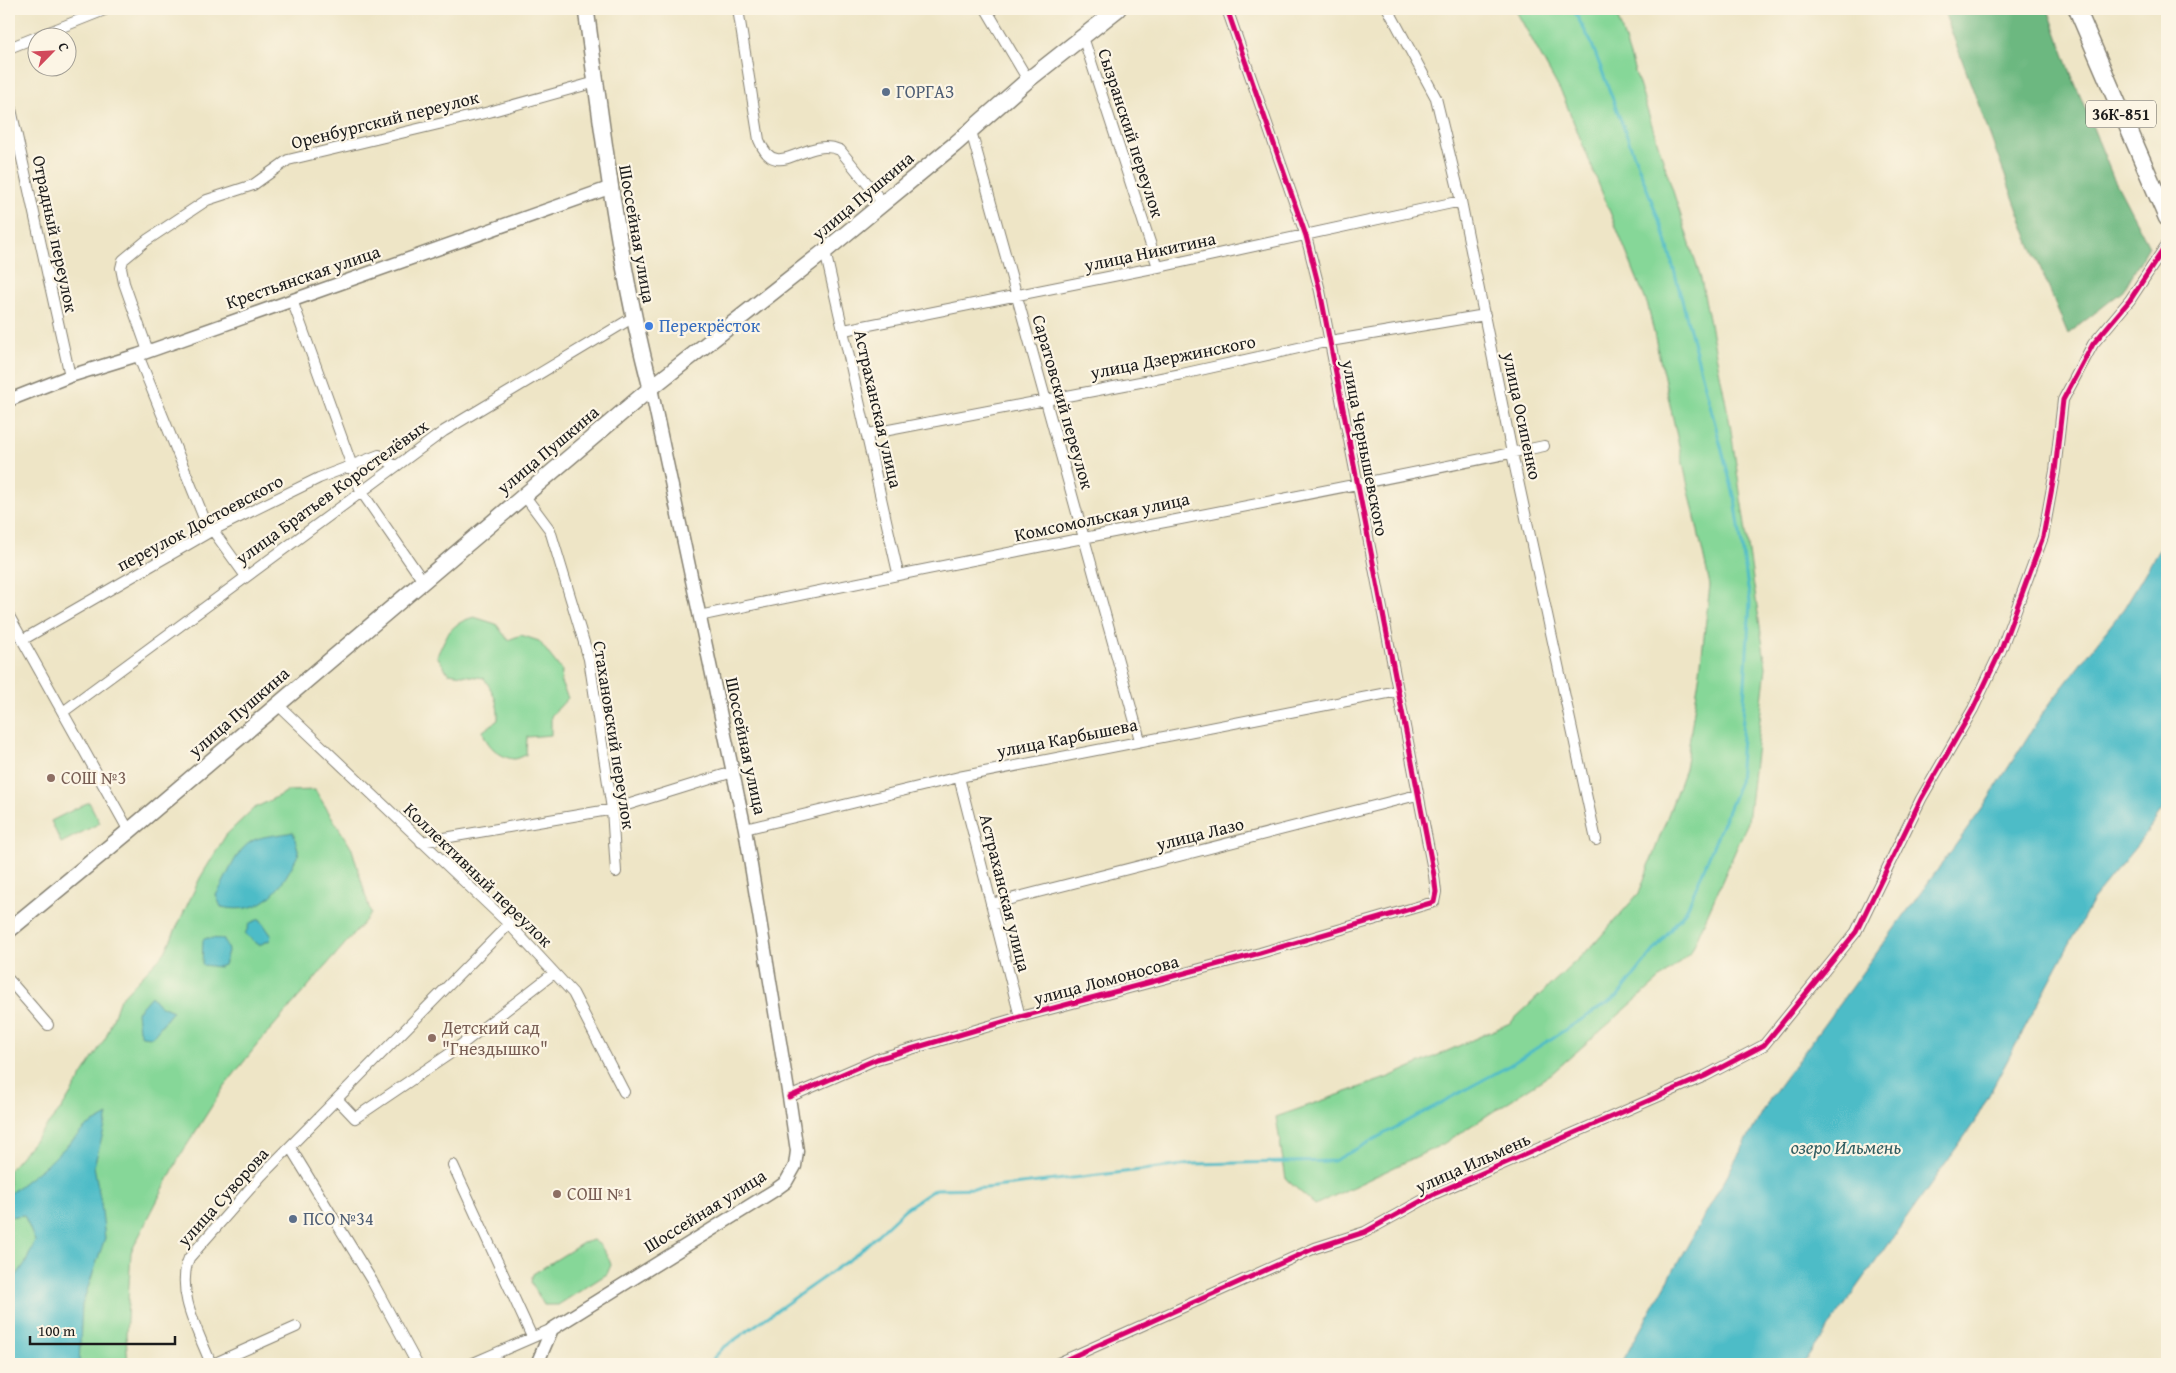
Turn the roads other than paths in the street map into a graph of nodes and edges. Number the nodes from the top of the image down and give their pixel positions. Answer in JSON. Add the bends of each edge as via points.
{"nodes":[{"id":1,"x":107,"y":9,"type":"edge"},
{"id":2,"x":586,"y":9,"type":"edge"},
{"id":3,"x":738,"y":9,"type":"edge"},
{"id":4,"x":986,"y":9,"type":"edge"},
{"id":5,"x":1118,"y":9,"type":"edge"},
{"id":6,"x":1227,"y":9,"type":"edge"},
{"id":7,"x":1388,"y":9,"type":"edge"},
{"id":8,"x":2077,"y":9,"type":"edge"},
{"id":9,"x":1082,"y":37,"type":"junction"},
{"id":10,"x":9,"y":48,"type":"edge"},
{"id":11,"x":1028,"y":80,"type":"junction"},
{"id":12,"x":596,"y":82,"type":"junction"},
{"id":13,"x":9,"y":100,"type":"edge"},
{"id":14,"x":971,"y":131,"type":"junction"},
{"id":15,"x":609,"y":188,"type":"junction"},
{"id":16,"x":1461,"y":201,"type":"junction"},
{"id":17,"x":883,"y":202,"type":"junction"},
{"id":18,"x":2167,"y":218,"type":"edge"},
{"id":19,"x":1306,"y":236,"type":"junction"},
{"id":20,"x":2167,"y":244,"type":"edge"},
{"id":21,"x":825,"y":252,"type":"junction"},
{"id":22,"x":1158,"y":267,"type":"junction"},
{"id":23,"x":1016,"y":297,"type":"junction"},
{"id":24,"x":292,"y":300,"type":"junction"},
{"id":25,"x":1485,"y":315,"type":"junction"},
{"id":26,"x":632,"y":318,"type":"junction"},
{"id":27,"x":844,"y":330,"type":"junction"},
{"id":28,"x":1330,"y":341,"type":"junction"},
{"id":29,"x":143,"y":352,"type":"junction"},
{"id":30,"x":70,"y":376,"type":"junction"},
{"id":31,"x":650,"y":388,"type":"junction"},
{"id":32,"x":1045,"y":398,"type":"junction"},
{"id":33,"x":9,"y":400,"type":"edge"},
{"id":34,"x":868,"y":434,"type":"junction"},
{"id":35,"x":1544,"y":446,"type":"dead end"},
{"id":36,"x":1512,"y":453,"type":"junction"},
{"id":37,"x":354,"y":466,"type":"junction"},
{"id":38,"x":395,"y":466,"type":"junction"},
{"id":39,"x":1358,"y":485,"type":"junction"},
{"id":40,"x":361,"y":491,"type":"junction"},
{"id":41,"x":524,"y":495,"type":"junction"},
{"id":42,"x":213,"y":530,"type":"junction"},
{"id":43,"x":1084,"y":538,"type":"junction"},
{"id":44,"x":898,"y":573,"type":"junction"},
{"id":45,"x":246,"y":576,"type":"junction"},
{"id":46,"x":423,"y":581,"type":"junction"},
{"id":47,"x":9,"y":616,"type":"edge"},
{"id":48,"x":699,"y":616,"type":"junction"},
{"id":49,"x":24,"y":639,"type":"junction"},
{"id":50,"x":1398,"y":691,"type":"junction"},
{"id":51,"x":277,"y":704,"type":"junction"},
{"id":52,"x":63,"y":712,"type":"junction"},
{"id":53,"x":1140,"y":740,"type":"junction"},
{"id":54,"x":733,"y":772,"type":"junction"},
{"id":55,"x":959,"y":777,"type":"junction"},
{"id":56,"x":1417,"y":795,"type":"junction"},
{"id":57,"x":612,"y":810,"type":"junction"},
{"id":58,"x":745,"y":829,"type":"junction"},
{"id":59,"x":129,"y":831,"type":"junction"},
{"id":60,"x":1596,"y":840,"type":"dead end"},
{"id":61,"x":421,"y":842,"type":"junction"},
{"id":62,"x":616,"y":872,"type":"dead end"},
{"id":63,"x":1434,"y":902,"type":"joint"},
{"id":64,"x":991,"y":904,"type":"junction"},
{"id":65,"x":510,"y":924,"type":"junction"},
{"id":66,"x":9,"y":930,"type":"edge"},
{"id":67,"x":554,"y":973,"type":"junction"},
{"id":68,"x":9,"y":980,"type":"edge"},
{"id":69,"x":1020,"y":1017,"type":"junction"},
{"id":70,"x":48,"y":1025,"type":"dead end"},
{"id":71,"x":624,"y":1092,"type":"dead end"},
{"id":72,"x":789,"y":1097,"type":"junction"},
{"id":73,"x":337,"y":1099,"type":"junction"},
{"id":74,"x":290,"y":1146,"type":"junction"},
{"id":75,"x":453,"y":1165,"type":"dead end"},
{"id":76,"x":296,"y":1327,"type":"dead end"},
{"id":77,"x":552,"y":1329,"type":"junction"},
{"id":78,"x":532,"y":1337,"type":"junction"},
{"id":79,"x":212,"y":1364,"type":"edge"},
{"id":80,"x":417,"y":1364,"type":"edge"},
{"id":81,"x":471,"y":1364,"type":"edge"},
{"id":82,"x":537,"y":1364,"type":"edge"},
{"id":83,"x":1056,"y":1364,"type":"edge"}],
"edges":[{"from":1,"to":10,"type":"street"},
{"from":2,"to":12,"type":"main road","name":"Шоссейная улица"},
{"from":3,"to":17,"type":"street","via":[[764,153],[773,160],[783,160],[806,150],[830,146],[840,150]]},
{"from":4,"to":11,"type":"street"},
{"from":5,"to":9,"type":"main road","name":"улица Пушкина"},
{"from":6,"to":19,"type":"street","name":"улица Чернышевского"},
{"from":7,"to":16,"type":"street","name":"улица Осипенко","via":[[1436,98]]},
{"from":8,"to":18,"type":"main road","number":"36К-851"},
{"from":9,"to":11,"type":"main road","name":"улица Пушкина"},
{"from":9,"to":22,"type":"street","name":"Сызранский переулок"},
{"from":11,"to":14,"type":"main road","name":"улица Пушкина"},
{"from":12,"to":15,"type":"main road","name":"Шоссейная улица"},
{"from":12,"to":29,"type":"street","name":"Оренбургский переулок","via":[[489,112],[288,160],[253,185],[207,200],[123,260],[124,282]]},
{"from":13,"to":30,"type":"street","name":"Отрадный переулок"},
{"from":14,"to":17,"type":"main road","name":"улица Пушкина"},
{"from":14,"to":23,"type":"street","name":"Саратовский переулок"},
{"from":15,"to":24,"type":"street","name":"Крестьянская улица"},
{"from":15,"to":26,"type":"main road","name":"Шоссейная улица"},
{"from":16,"to":19,"type":"street","name":"улица Никитина"},
{"from":16,"to":25,"type":"street","name":"улица Осипенко"},
{"from":17,"to":21,"type":"main road","name":"улица Пушкина"},
{"from":19,"to":22,"type":"street","name":"улица Никитина"},
{"from":19,"to":28,"type":"street","name":"улица Чернышевского"},
{"from":20,"to":83,"type":"street","name":"улица Ильмень","via":[[2130,300],[2093,344],[2063,400],[2043,537],[2001,650],[1973,709],[1921,799],[1856,932],[1764,1045],[1706,1076],[1434,1194],[1365,1232],[1315,1248]]},
{"from":21,"to":27,"type":"street","name":"Астраханская улица"},
{"from":21,"to":31,"type":"main road","name":"улица Пушкина"},
{"from":22,"to":23,"type":"street","name":"улица Никитина"},
{"from":23,"to":27,"type":"street","name":"улица Никитина"},
{"from":23,"to":32,"type":"street","name":"Саратовский переулок"},
{"from":24,"to":29,"type":"street","name":"Крестьянская улица"},
{"from":24,"to":37,"type":"street"},
{"from":25,"to":28,"type":"street","name":"улица Дзержинского"},
{"from":25,"to":36,"type":"street","name":"улица Осипенко"},
{"from":26,"to":31,"type":"main road","name":"Шоссейная улица"},
{"from":26,"to":38,"type":"street","name":"улица Братьев Коростелёвых","via":[[444,431]]},
{"from":27,"to":34,"type":"street","name":"Астраханская улица"},
{"from":28,"to":32,"type":"street","name":"улица Дзержинского","via":[[1182,374]]},
{"from":28,"to":39,"type":"street","name":"улица Чернышевского"},
{"from":29,"to":30,"type":"street","name":"Крестьянская улица"},
{"from":29,"to":42,"type":"street","via":[[204,518]]},
{"from":30,"to":33,"type":"street","name":"Крестьянская улица"},
{"from":31,"to":41,"type":"main road","name":"улица Пушкина"},
{"from":31,"to":48,"type":"street","name":"Шоссейная улица"},
{"from":32,"to":34,"type":"street","name":"улица Дзержинского"},
{"from":32,"to":43,"type":"street","name":"Саратовский переулок"},
{"from":34,"to":44,"type":"street","name":"Астраханская улица"},
{"from":35,"to":36,"type":"street","name":"Комсомольская улица"},
{"from":36,"to":39,"type":"street","name":"Комсомольская улица"},
{"from":36,"to":60,"type":"street","name":"улица Осипенко"},
{"from":37,"to":38,"type":"street","name":"переулок Достоевского","via":[[379,455]]},
{"from":37,"to":40,"type":"street"},
{"from":37,"to":42,"type":"street","name":"переулок Достоевского","via":[[319,478]]},
{"from":38,"to":40,"type":"street","name":"улица Братьев Коростелёвых"},
{"from":39,"to":43,"type":"street","name":"Комсомольская улица"},
{"from":39,"to":50,"type":"street","name":"улица Чернышевского"},
{"from":40,"to":45,"type":"street","name":"улица Братьев Коростелёвых"},
{"from":40,"to":46,"type":"street"},
{"from":41,"to":46,"type":"main road","name":"улица Пушкина"},
{"from":41,"to":57,"type":"street","name":"Стахановский переулок","via":[[550,530],[589,659]]},
{"from":42,"to":45,"type":"street"},
{"from":42,"to":49,"type":"street","name":"переулок Достоевского"},
{"from":43,"to":44,"type":"street","name":"Комсомольская улица"},
{"from":43,"to":53,"type":"street","name":"Саратовский переулок"},
{"from":44,"to":48,"type":"street","name":"Комсомольская улица"},
{"from":45,"to":52,"type":"street","name":"улица Братьев Коростелёвых"},
{"from":46,"to":51,"type":"main road","name":"улица Пушкина"},
{"from":47,"to":49,"type":"street"},
{"from":48,"to":54,"type":"street","name":"Шоссейная улица"},
{"from":49,"to":52,"type":"street"},
{"from":50,"to":53,"type":"street","name":"улица Карбышева"},
{"from":50,"to":56,"type":"street","name":"улица Чернышевского"},
{"from":51,"to":59,"type":"main road","name":"улица Пушкина"},
{"from":51,"to":61,"type":"street","name":"Коллективный переулок"},
{"from":52,"to":59,"type":"street"},
{"from":53,"to":55,"type":"street","name":"улица Карбышева"},
{"from":54,"to":57,"type":"street"},
{"from":54,"to":58,"type":"street","name":"Шоссейная улица"},
{"from":55,"to":58,"type":"street","name":"улица Карбышева"},
{"from":55,"to":64,"type":"street","name":"Астраханская улица"},
{"from":56,"to":63,"type":"street","name":"улица Чернышевского","via":[[1434,875]]},
{"from":56,"to":64,"type":"street","name":"улица Лазо"},
{"from":57,"to":61,"type":"street"},
{"from":57,"to":62,"type":"street","name":"Стахановский переулок"},
{"from":58,"to":72,"type":"street","name":"Шоссейная улица"},
{"from":59,"to":66,"type":"main road","name":"улица Пушкина"},
{"from":61,"to":65,"type":"street","name":"Коллективный переулок"},
{"from":63,"to":69,"type":"street","name":"улица Ломоносова","via":[[1260,953]]},
{"from":64,"to":69,"type":"street","name":"Астраханская улица"},
{"from":65,"to":67,"type":"street","name":"Коллективный переулок"},
{"from":65,"to":73,"type":"street","name":"улица Суворова"},
{"from":67,"to":71,"type":"street","name":"Коллективный переулок","via":[[572,993]]},
{"from":67,"to":73,"type":"street","via":[[448,1056],[355,1118]]},
{"from":68,"to":70,"type":"street"},
{"from":69,"to":72,"type":"street","name":"улица Ломоносова","via":[[877,1059]]},
{"from":72,"to":77,"type":"street","name":"Шоссейная улица","via":[[797,1151],[795,1166],[786,1182]]},
{"from":73,"to":74,"type":"street","name":"улица Суворова"},
{"from":74,"to":79,"type":"street","name":"улица Суворова","via":[[194,1252],[186,1266],[184,1286],[187,1298]]},
{"from":74,"to":80,"type":"street","via":[[372,1281]]},
{"from":75,"to":78,"type":"street"},
{"from":76,"to":79,"type":"street","name":"улица Суворова"},
{"from":77,"to":78,"type":"street"},
{"from":77,"to":82,"type":"street"},
{"from":78,"to":81,"type":"street"}]}
